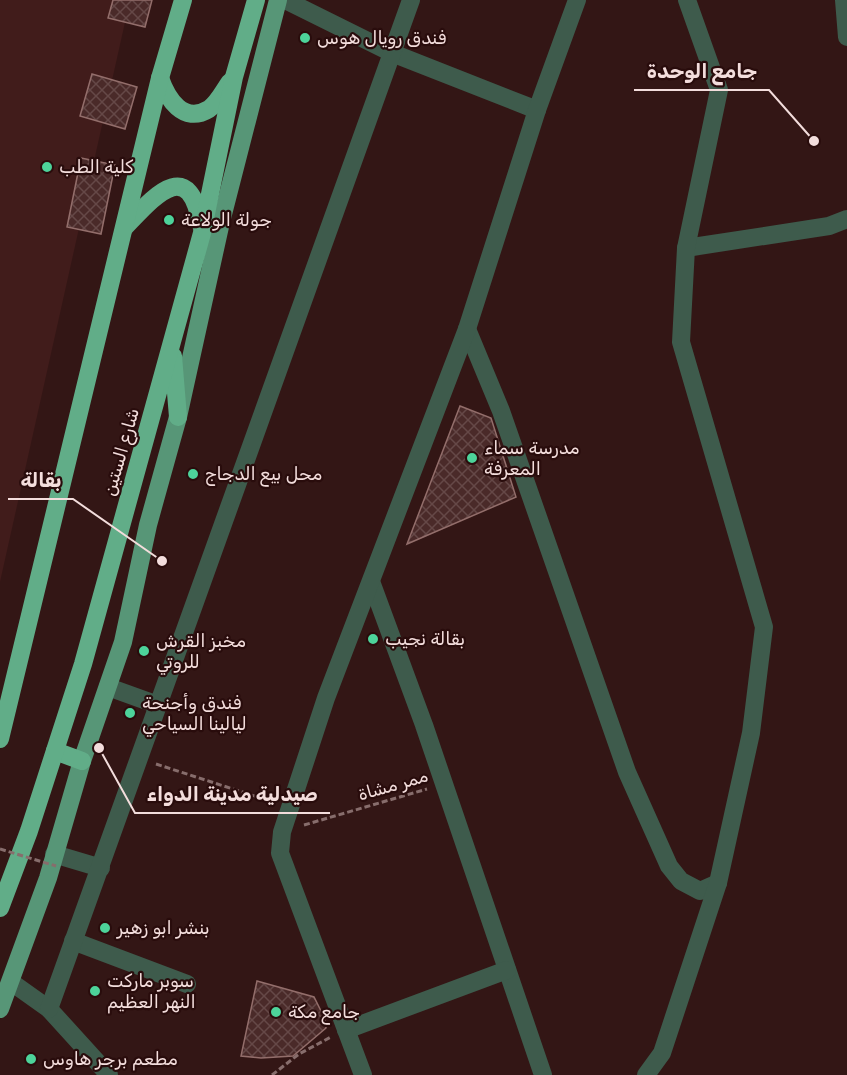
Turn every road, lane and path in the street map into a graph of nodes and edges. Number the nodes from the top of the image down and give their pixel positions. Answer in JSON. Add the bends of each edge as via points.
{"nodes":[{"id":1,"x":183,"y":0,"type":"edge"},
{"id":2,"x":256,"y":0,"type":"edge"},
{"id":3,"x":278,"y":0,"type":"edge"},
{"id":4,"x":285,"y":0,"type":"edge"},
{"id":5,"x":411,"y":0,"type":"edge"},
{"id":6,"x":577,"y":0,"type":"edge"},
{"id":7,"x":687,"y":0,"type":"edge"},
{"id":8,"x":844,"y":0,"type":"edge"},
{"id":9,"x":847,"y":37,"type":"edge"},
{"id":10,"x":392,"y":53,"type":"junction"},
{"id":11,"x":234,"y":77,"type":"junction"},
{"id":12,"x":159,"y":78,"type":"junction"},
{"id":13,"x":537,"y":110,"type":"junction"},
{"id":14,"x":847,"y":219,"type":"edge"},
{"id":15,"x":125,"y":228,"type":"junction"},
{"id":16,"x":202,"y":233,"type":"junction"},
{"id":17,"x":686,"y":249,"type":"junction"},
{"id":18,"x":467,"y":329,"type":"junction"},
{"id":19,"x":172,"y":344,"type":"junction"},
{"id":20,"x":178,"y":417,"type":"junction"},
{"id":21,"x":372,"y":584,"type":"junction"},
{"id":22,"x":108,"y":687,"type":"junction"},
{"id":23,"x":158,"y":705,"type":"junction"},
{"id":24,"x":0,"y":739,"type":"edge"},
{"id":25,"x":56,"y":751,"type":"junction"},
{"id":26,"x":140,"y":758,"type":"junction"},
{"id":27,"x":82,"y":761,"type":"junction"},
{"id":28,"x":443,"y":785,"type":"junction"},
{"id":29,"x":289,"y":807,"type":"junction"},
{"id":30,"x":282,"y":832,"type":"junction"},
{"id":31,"x":0,"y":849,"type":"edge"},
{"id":32,"x":55,"y":860,"type":"junction"},
{"id":33,"x":101,"y":868,"type":"junction"},
{"id":34,"x":718,"y":883,"type":"junction"},
{"id":35,"x":0,"y":909,"type":"edge"},
{"id":36,"x":73,"y":941,"type":"junction"},
{"id":37,"x":507,"y":970,"type":"junction"},
{"id":38,"x":10,"y":982,"type":"junction"},
{"id":39,"x":187,"y":984,"type":"dead end"},
{"id":40,"x":0,"y":1009,"type":"edge"},
{"id":41,"x":49,"y":1009,"type":"junction"},
{"id":42,"x":346,"y":1030,"type":"junction"},
{"id":43,"x":109,"y":1075,"type":"edge"},
{"id":44,"x":272,"y":1075,"type":"edge"},
{"id":45,"x":363,"y":1075,"type":"edge"},
{"id":46,"x":543,"y":1075,"type":"edge"},
{"id":47,"x":646,"y":1075,"type":"edge"}],
"edges":[{"from":1,"to":12,"type":"highway"},
{"from":2,"to":11,"type":"highway","name":"شارع الستين"},
{"from":3,"to":20,"type":"main road","via":[[202,303]]},
{"from":4,"to":10,"type":"street"},
{"from":5,"to":10,"type":"street"},
{"from":6,"to":13,"type":"street"},
{"from":7,"to":17,"type":"street","via":[[719,90]]},
{"from":8,"to":9,"type":"street"},
{"from":10,"to":13,"type":"street"},
{"from":10,"to":23,"type":"street"},
{"from":11,"to":12,"type":"highway","via":[[209,108],[190,113],[175,107]]},
{"from":11,"to":16,"type":"highway","name":"شارع الستين"},
{"from":12,"to":15,"type":"highway"},
{"from":13,"to":18,"type":"street"},
{"from":14,"to":17,"type":"street","via":[[829,226]]},
{"from":15,"to":16,"type":"highway","via":[[159,192],[179,187],[195,202]]},
{"from":15,"to":24,"type":"highway"},
{"from":16,"to":19,"type":"highway","name":"شارع الستين"},
{"from":17,"to":34,"type":"street","via":[[681,342],[764,627],[751,733]]},
{"from":18,"to":21,"type":"street"},
{"from":18,"to":34,"type":"street","via":[[501,411],[627,772],[669,866],[681,881],[700,891]]},
{"from":19,"to":20,"type":"highway"},
{"from":19,"to":25,"type":"highway","name":"شارع الستين"},
{"from":20,"to":22,"type":"main road","via":[[148,525],[123,642]]},
{"from":21,"to":28,"type":"street"},
{"from":21,"to":29,"type":"street","via":[[326,698]]},
{"from":22,"to":23,"type":"street"},
{"from":22,"to":27,"type":"main road"},
{"from":23,"to":26,"type":"street"},
{"from":25,"to":27,"type":"highway"},
{"from":25,"to":35,"type":"highway","name":"شارع الستين"},
{"from":26,"to":29,"type":"path"},
{"from":26,"to":33,"type":"street"},
{"from":27,"to":32,"type":"main road"},
{"from":28,"to":30,"type":"path","name":"ممر مشاة"},
{"from":28,"to":37,"type":"street"},
{"from":29,"to":30,"type":"street"},
{"from":30,"to":42,"type":"street","via":[[280,853]]},
{"from":31,"to":32,"type":"path","bridge":true},
{"from":32,"to":33,"type":"street"},
{"from":32,"to":38,"type":"main road"},
{"from":33,"to":36,"type":"street"},
{"from":34,"to":47,"type":"street","via":[[662,1053]]},
{"from":36,"to":39,"type":"street"},
{"from":36,"to":41,"type":"street"},
{"from":37,"to":42,"type":"street"},
{"from":37,"to":46,"type":"street"},
{"from":38,"to":40,"type":"main road"},
{"from":38,"to":41,"type":"street"},
{"from":41,"to":43,"type":"street"},
{"from":42,"to":44,"type":"path","via":[[299,1054]]},
{"from":42,"to":45,"type":"street"}]}
